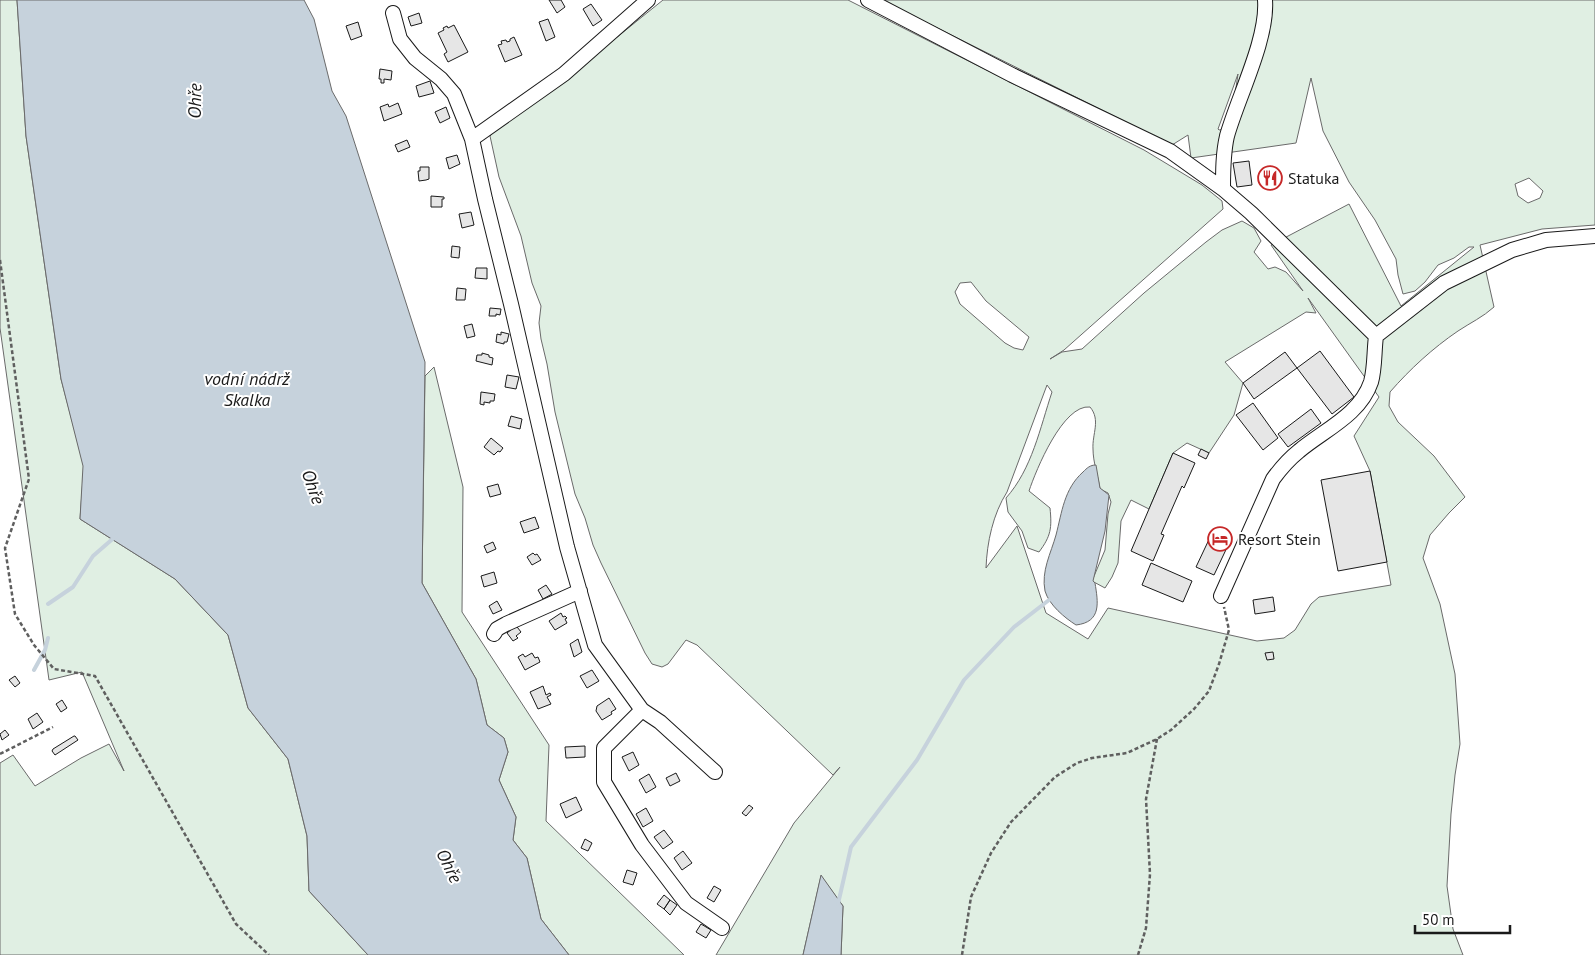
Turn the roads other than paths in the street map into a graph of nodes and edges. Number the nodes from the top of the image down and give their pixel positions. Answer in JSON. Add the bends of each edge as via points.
{"nodes":[{"id":1,"x":648,"y":0,"type":"edge"},
{"id":2,"x":868,"y":0,"type":"edge"},
{"id":3,"x":1265,"y":0,"type":"edge"},
{"id":4,"x":393,"y":13,"type":"dead end"},
{"id":5,"x":472,"y":139,"type":"junction"},
{"id":6,"x":1223,"y":189,"type":"junction"},
{"id":7,"x":1595,"y":236,"type":"edge"},
{"id":8,"x":1376,"y":336,"type":"junction"},
{"id":9,"x":580,"y":591,"type":"junction"},
{"id":10,"x":1221,"y":596,"type":"road end"},
{"id":11,"x":494,"y":634,"type":"dead end"},
{"id":12,"x":642,"y":710,"type":"junction"},
{"id":13,"x":715,"y":772,"type":"dead end"},
{"id":14,"x":722,"y":928,"type":"dead end"}],
"edges":[{"from":1,"to":5,"type":"street","via":[[564,74]]},
{"from":2,"to":6,"type":"street","via":[[1012,75],[1170,151]]},
{"from":3,"to":6,"type":"street","via":[[1259,41],[1227,137]]},
{"from":4,"to":5,"type":"street","via":[[400,39],[415,58],[454,94]]},
{"from":5,"to":9,"type":"street"},
{"from":6,"to":8,"type":"street"},
{"from":7,"to":8,"type":"street","via":[[1546,240],[1512,250],[1444,283]]},
{"from":8,"to":10,"type":"street","via":[[1371,381],[1365,396],[1352,411],[1284,464],[1273,479]]},
{"from":9,"to":11,"type":"street","via":[[506,624]]},
{"from":9,"to":12,"type":"street","via":[[595,645]]},
{"from":12,"to":13,"type":"street","via":[[660,722]]},
{"from":12,"to":14,"type":"street","via":[[604,748],[604,782],[642,845],[686,903]]}]}
